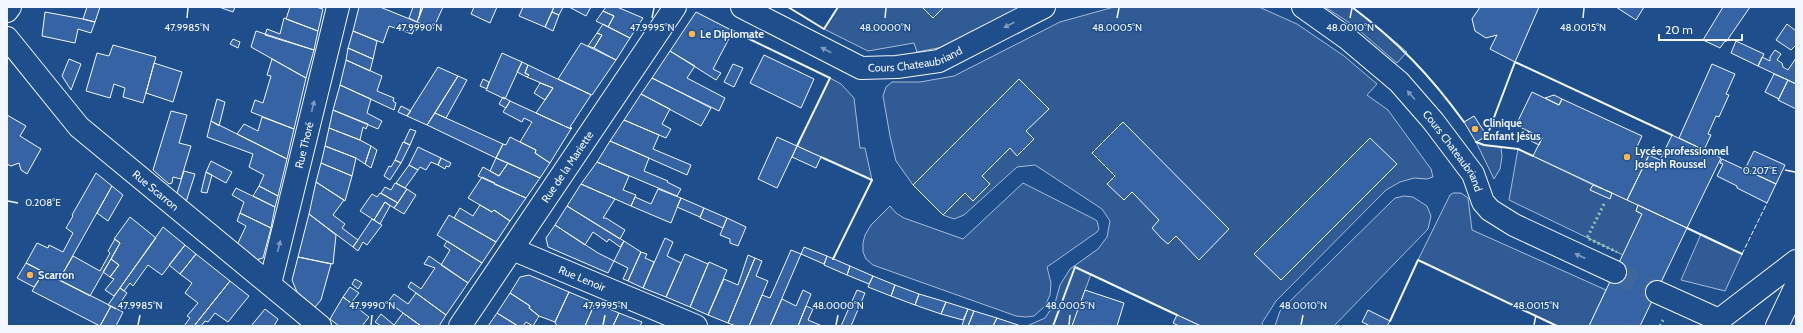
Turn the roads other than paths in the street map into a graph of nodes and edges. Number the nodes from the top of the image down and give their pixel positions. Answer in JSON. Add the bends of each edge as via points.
{"nodes":[{"id":1,"x":10,"y":7,"type":"edge"},
{"id":2,"x":338,"y":7,"type":"edge"},
{"id":3,"x":742,"y":7,"type":"edge"},
{"id":4,"x":1044,"y":7,"type":"edge"},
{"id":5,"x":1303,"y":7,"type":"edge"},
{"id":6,"x":667,"y":9,"type":"edge"},
{"id":7,"x":7,"y":11,"type":"edge"},
{"id":8,"x":7,"y":38,"type":"edge"},
{"id":9,"x":512,"y":249,"type":"junction"},
{"id":10,"x":1796,"y":261,"type":"edge"},
{"id":11,"x":1615,"y":272,"type":"tunnel mouth"},
{"id":12,"x":270,"y":284,"type":"junction"},
{"id":13,"x":1796,"y":286,"type":"edge"},
{"id":14,"x":1657,"y":292,"type":"tunnel mouth"},
{"id":15,"x":320,"y":326,"type":"edge"},
{"id":16,"x":460,"y":326,"type":"edge"},
{"id":17,"x":696,"y":326,"type":"edge"},
{"id":18,"x":1777,"y":326,"type":"edge"}],
"edges":[{"from":1,"to":7,"type":"street"},
{"from":12,"to":2,"type":"street","name":"Rue Thoré","one_way":true},
{"from":4,"to":3,"type":"street","name":"Cours Chateaubriand","one_way":true,"via":[[939,61],[897,67],[861,68]]},
{"from":11,"to":5,"type":"street","name":"Cours Chateaubriand","one_way":true,"via":[[1514,225],[1490,210],[1483,202],[1473,174],[1433,121],[1399,82],[1348,38]]},
{"from":6,"to":9,"type":"street","name":"Rue de la Mariette"},
{"from":8,"to":12,"type":"street","name":"Rue Scarron","via":[[79,127]]},
{"from":9,"to":16,"type":"street","name":"Rue de la Mariette"},
{"from":9,"to":17,"type":"street","name":"Rue Lenoir"},
{"from":10,"to":14,"type":"street","via":[[1719,320]]},
{"from":12,"to":15,"type":"street","name":"Rue Scarron"},
{"from":13,"to":18,"type":"street"}]}
